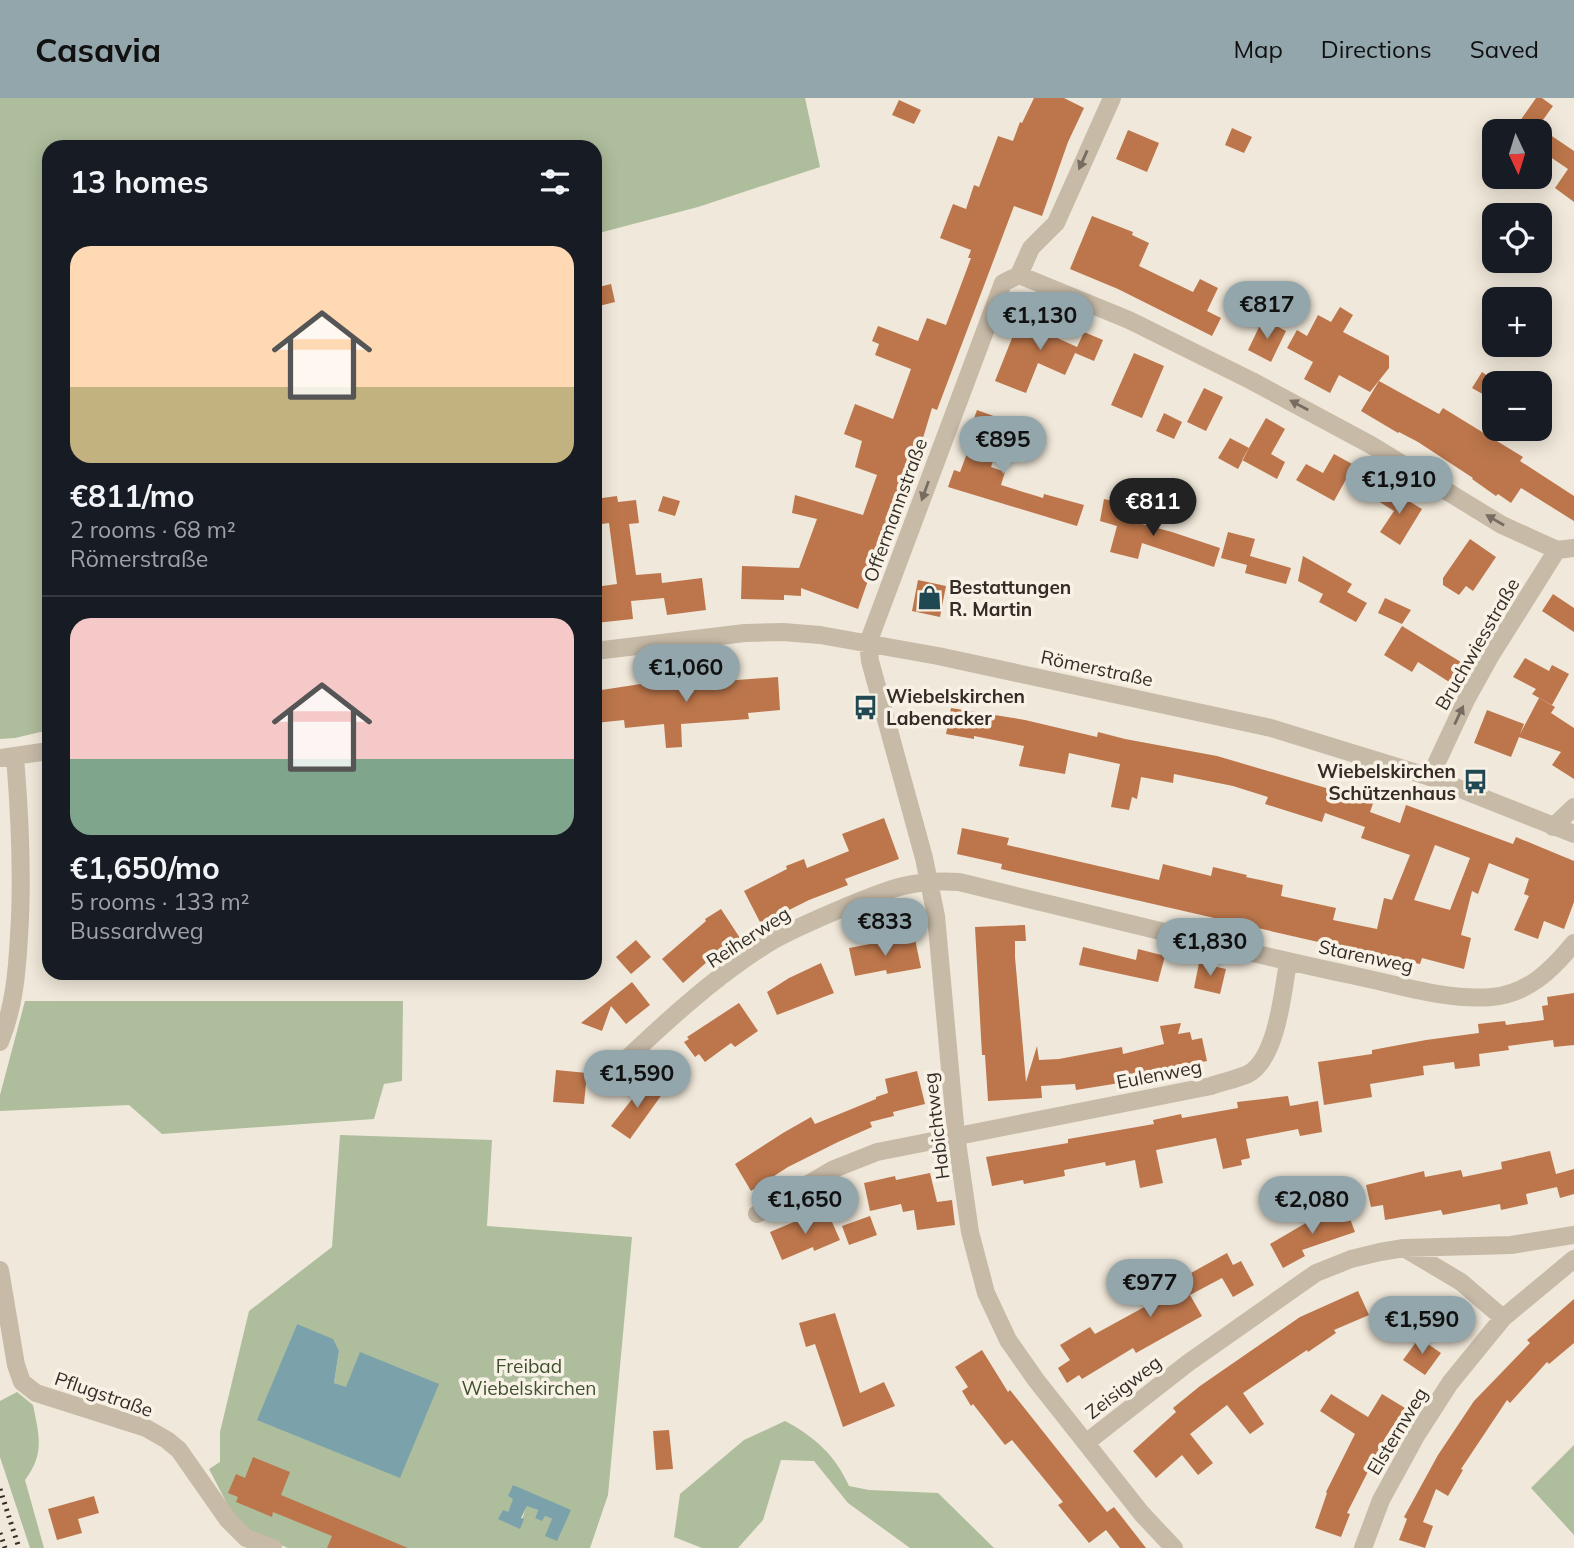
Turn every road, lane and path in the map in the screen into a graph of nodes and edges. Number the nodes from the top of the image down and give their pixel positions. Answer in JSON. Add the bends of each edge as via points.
{"nodes":[{"id":1,"x":1112,"y":98,"type":"edge"},
{"id":2,"x":1019,"y":275,"type":"junction"},
{"id":3,"x":1565,"y":549,"type":"edge"},
{"id":4,"x":868,"y":643,"type":"junction"},
{"id":5,"x":602,"y":650,"type":"edge"},
{"id":6,"x":42,"y":752,"type":"edge"},
{"id":7,"x":8,"y":758,"type":"edge"},
{"id":8,"x":1430,"y":777,"type":"junction"},
{"id":9,"x":1574,"y":807,"type":"edge"},
{"id":10,"x":1553,"y":827,"type":"junction"},
{"id":11,"x":1574,"y":834,"type":"edge"},
{"id":12,"x":929,"y":880,"type":"junction"},
{"id":13,"x":1574,"y":943,"type":"edge"},
{"id":14,"x":1289,"y":962,"type":"junction"},
{"id":15,"x":0,"y":1042,"type":"edge"},
{"id":16,"x":615,"y":1070,"type":"dead end"},
{"id":17,"x":956,"y":1135,"type":"junction"},
{"id":18,"x":757,"y":1214,"type":"dead end"},
{"id":19,"x":1574,"y":1235,"type":"edge"},
{"id":20,"x":1404,"y":1248,"type":"junction"},
{"id":21,"x":1574,"y":1259,"type":"edge"},
{"id":22,"x":0,"y":1270,"type":"edge"},
{"id":23,"x":1503,"y":1318,"type":"junction"},
{"id":24,"x":1087,"y":1442,"type":"junction"},
{"id":25,"x":273,"y":1548,"type":"edge"},
{"id":26,"x":1174,"y":1548,"type":"edge"},
{"id":27,"x":1363,"y":1548,"type":"edge"}],
"edges":[{"from":1,"to":2,"type":"street","name":"Offermannstraße","one_way":true,"via":[[1056,223],[1031,248]]},
{"from":3,"to":2,"type":"street","one_way":true,"via":[[1502,525],[1252,380],[1129,320]]},
{"from":2,"to":4,"type":"street","name":"Offermannstraße","one_way":true,"via":[[1003,283],[997,297]]},
{"from":8,"to":3,"type":"street","name":"Bruchwiesstraße","one_way":true,"via":[[1491,655]]},
{"from":4,"to":5,"type":"street","name":"Römerstraße","via":[[820,635],[745,633]]},
{"from":4,"to":8,"type":"street","name":"Römerstraße","via":[[1271,728]]},
{"from":4,"to":12,"type":"street","name":"Habichtweg"},
{"from":6,"to":7,"type":"street"},
{"from":7,"to":15,"type":"street","via":[[21,833],[22,894],[16,984]]},
{"from":8,"to":10,"type":"street","name":"Römerstraße"},
{"from":9,"to":10,"type":"street"},
{"from":10,"to":11,"type":"street","name":"Römerstraße"},
{"from":12,"to":14,"type":"street","name":"Starenweg","via":[[958,882]]},
{"from":12,"to":16,"type":"street","name":"Reiherweg","via":[[875,895],[772,942],[723,976]]},
{"from":12,"to":17,"type":"street","name":"Habichtweg"},
{"from":13,"to":14,"type":"street","name":"Starenweg","via":[[1537,980],[1494,997],[1444,994]]},
{"from":14,"to":17,"type":"street","name":"Eulenweg","via":[[1275,1031],[1265,1055],[1250,1073],[1210,1086]]},
{"from":17,"to":18,"type":"street","name":"Eulenweg","via":[[877,1152],[834,1169]]},
{"from":17,"to":24,"type":"street","name":"Habichtweg","via":[[970,1232],[986,1293],[1008,1339]]},
{"from":19,"to":20,"type":"street","name":"Zeisigweg","via":[[1511,1245]]},
{"from":20,"to":23,"type":"street","via":[[1461,1282]]},
{"from":20,"to":24,"type":"street","name":"Zeisigweg","via":[[1351,1259],[1316,1273],[1188,1363]]},
{"from":21,"to":23,"type":"street","name":"Elsternweg"},
{"from":22,"to":25,"type":"street","name":"Pflugstraße","via":[[22,1382],[36,1393],[146,1428],[167,1440],[246,1538]]},
{"from":23,"to":27,"type":"street","name":"Elsternweg","via":[[1450,1383],[1416,1436],[1381,1500]]},
{"from":24,"to":26,"type":"street","name":"Habichtweg"}]}
